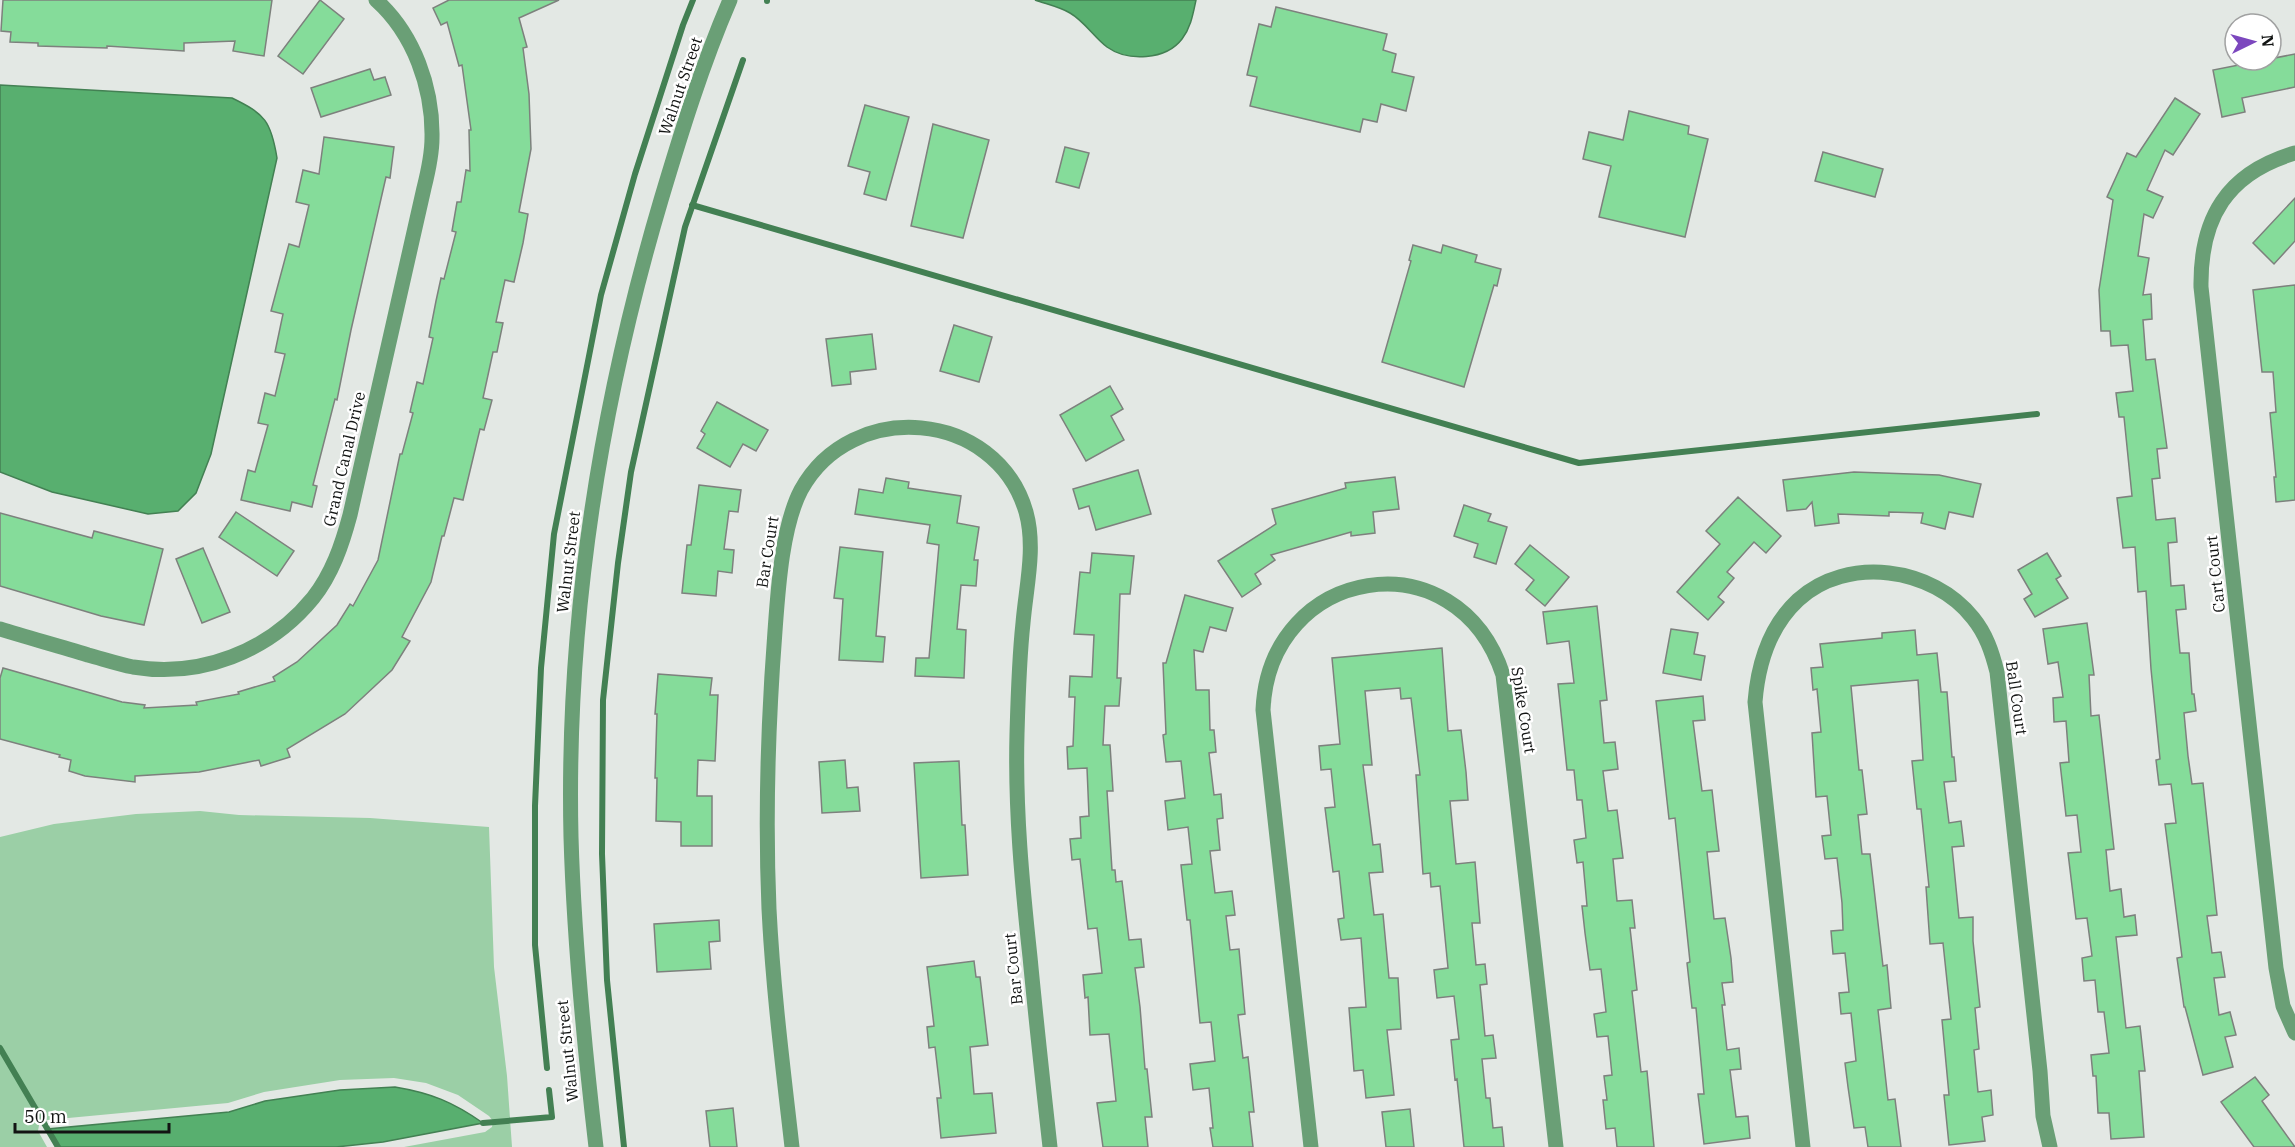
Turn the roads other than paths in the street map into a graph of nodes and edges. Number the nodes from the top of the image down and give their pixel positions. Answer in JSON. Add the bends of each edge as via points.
{"nodes":[{"id":1,"x":730,"y":0,"type":"edge"},
{"id":2,"x":381,"y":1,"type":"edge"},
{"id":3,"x":2295,"y":153,"type":"edge"},
{"id":4,"x":0,"y":629,"type":"edge"},
{"id":5,"x":2295,"y":1033,"type":"edge"},
{"id":6,"x":596,"y":1147,"type":"edge"},
{"id":7,"x":792,"y":1147,"type":"edge"},
{"id":8,"x":1050,"y":1147,"type":"edge"},
{"id":9,"x":1311,"y":1147,"type":"edge"},
{"id":10,"x":1556,"y":1147,"type":"edge"},
{"id":11,"x":1803,"y":1147,"type":"edge"},
{"id":12,"x":2050,"y":1147,"type":"edge"}],
"edges":[{"from":1,"to":6,"type":"street","name":"Walnut Street","via":[[693,98],[642,264],[600,455],[587,545],[576,661],[571,836],[578,975]]},
{"from":2,"to":4,"type":"street","name":"Grand Canal Drive","via":[[418,63],[428,96],[432,140],[344,540],[326,578],[301,611],[265,640],[234,657],[189,668],[131,667]]},
{"from":3,"to":5,"type":"street","name":"Cart Court","via":[[2263,166],[2231,190],[2210,224],[2201,265],[2276,968],[2283,1006]]},
{"from":7,"to":8,"type":"street","name":"Bar Court","via":[[774,980],[767,804],[771,680],[786,540],[801,490],[831,454],[875,432],[917,426],[959,436],[983,450],[1016,489],[1026,512],[1030,561],[1022,627],[1017,735],[1018,843]]},
{"from":9,"to":10,"type":"street","name":"Spike Court","via":[[1263,694],[1277,649],[1307,613],[1347,591],[1392,584],[1435,594],[1465,613],[1490,644],[1503,675]]},
{"from":11,"to":12,"type":"street","name":"Ball Court","via":[[1755,702],[1757,676],[1775,628],[1800,598],[1846,575],[1880,572],[1914,577],[1945,592],[1972,617],[1992,652],[2043,1116]]}]}
